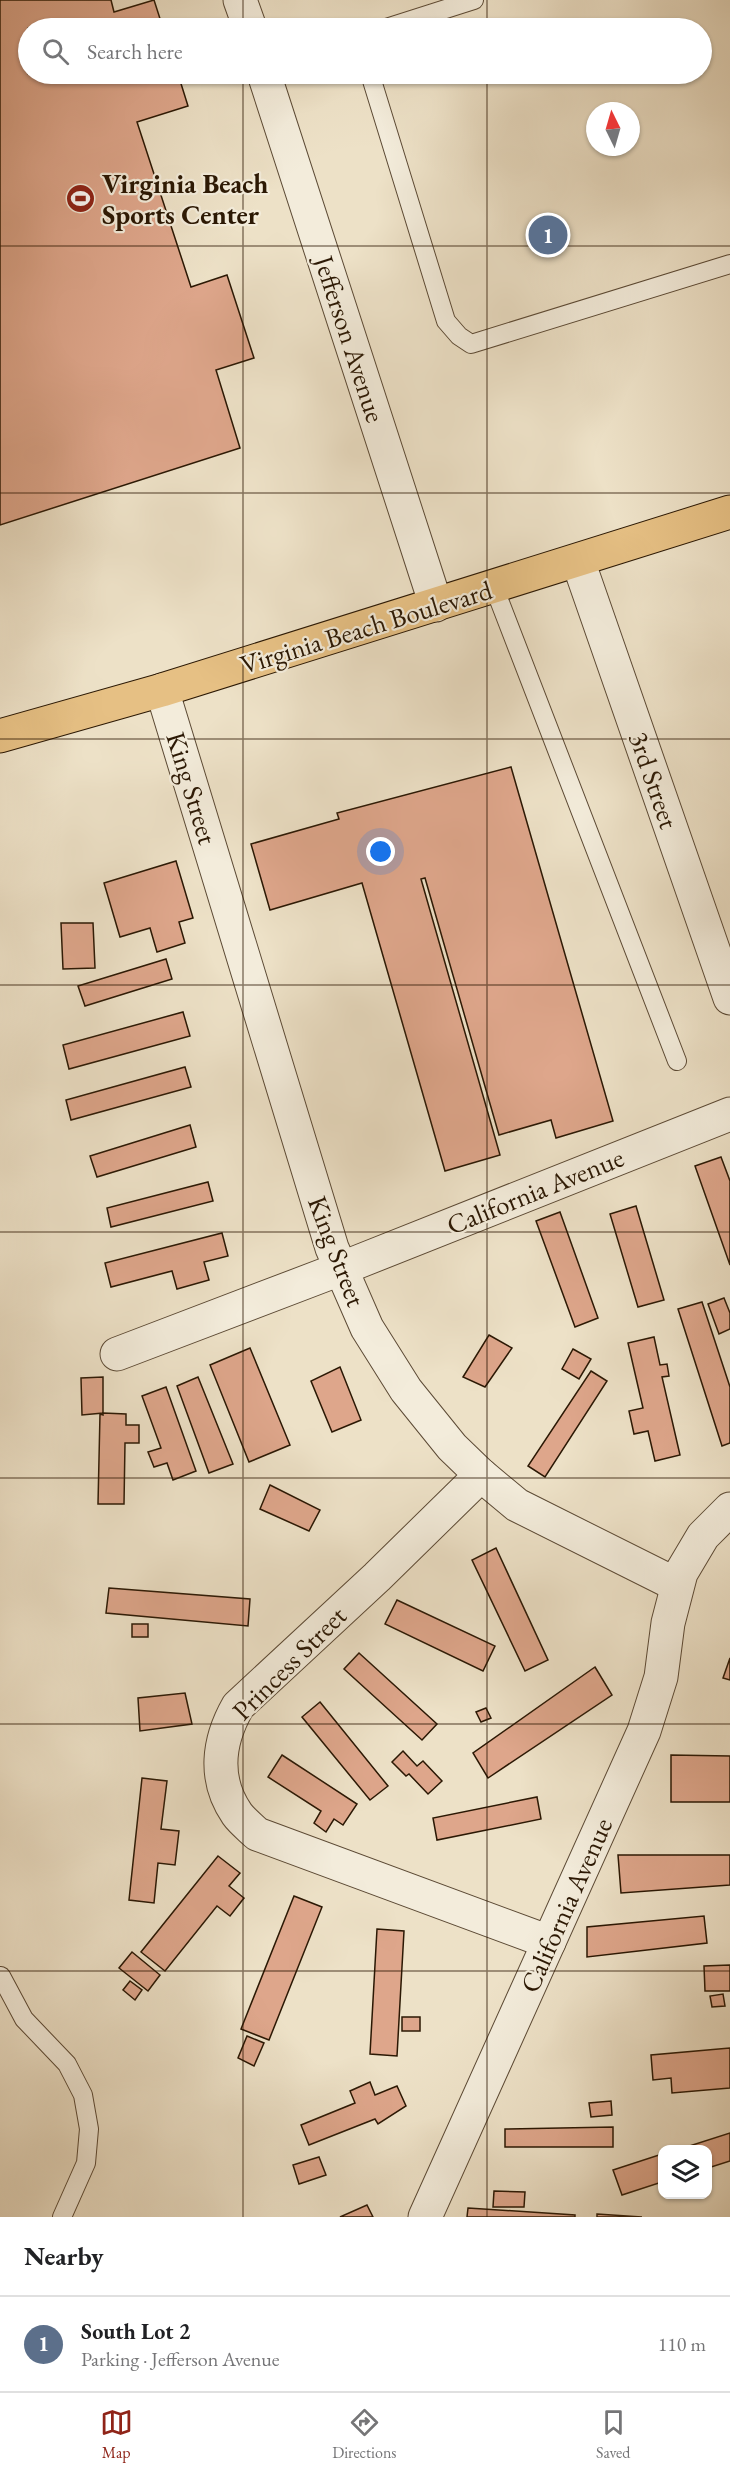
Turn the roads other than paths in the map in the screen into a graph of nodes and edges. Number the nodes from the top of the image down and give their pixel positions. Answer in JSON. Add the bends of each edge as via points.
{"nodes":[{"id":1,"x":240,"y":0,"type":"edge"},
{"id":2,"x":474,"y":0,"type":"edge"},
{"id":3,"x":246,"y":18,"type":"edge"},
{"id":4,"x":417,"y":18,"type":"edge"},
{"id":5,"x":267,"y":84,"type":"edge"},
{"id":6,"x":373,"y":84,"type":"edge"},
{"id":7,"x":730,"y":264,"type":"edge"},
{"id":8,"x":730,"y":512,"type":"edge"},
{"id":9,"x":578,"y":561,"type":"junction"},
{"id":10,"x":494,"y":587,"type":"junction"},
{"id":11,"x":436,"y":605,"type":"junction"},
{"id":12,"x":162,"y":690,"type":"junction"},
{"id":13,"x":0,"y":736,"type":"edge"},
{"id":14,"x":718,"y":926,"type":"edge"},
{"id":15,"x":730,"y":998,"type":"edge"},
{"id":16,"x":677,"y":1061,"type":"dead end"},
{"id":17,"x":730,"y":1114,"type":"edge"},
{"id":18,"x":340,"y":1269,"type":"junction"},
{"id":19,"x":117,"y":1354,"type":"dead end"},
{"id":20,"x":481,"y":1475,"type":"junction"},
{"id":21,"x":730,"y":1509,"type":"edge"},
{"id":22,"x":677,"y":1585,"type":"junction"},
{"id":23,"x":549,"y":1942,"type":"junction"},
{"id":24,"x":0,"y":1976,"type":"edge"},
{"id":25,"x":62,"y":2217,"type":"edge"},
{"id":26,"x":425,"y":2217,"type":"edge"}],
"edges":[{"from":1,"to":3,"type":"street"},
{"from":2,"to":4,"type":"lane"},
{"from":5,"to":11,"type":"street","name":"Jefferson Avenue"},
{"from":6,"to":7,"type":"lane","via":[[446,321],[471,344]]},
{"from":8,"to":9,"type":"main road","name":"Virginia Beach Boulevard"},
{"from":9,"to":10,"type":"main road","name":"Virginia Beach Boulevard"},
{"from":9,"to":14,"type":"street","name":"3rd Street"},
{"from":10,"to":11,"type":"main road","name":"Virginia Beach Boulevard"},
{"from":10,"to":16,"type":"lane"},
{"from":11,"to":12,"type":"main road","name":"Virginia Beach Boulevard"},
{"from":12,"to":13,"type":"main road","name":"Virginia Beach Boulevard"},
{"from":12,"to":18,"type":"street","name":"King Street"},
{"from":14,"to":15,"type":"street","name":"3rd Street"},
{"from":17,"to":18,"type":"street","name":"California Avenue"},
{"from":18,"to":19,"type":"street","name":"California Avenue"},
{"from":18,"to":20,"type":"street","name":"King Street","via":[[367,1328],[406,1390],[452,1447]]},
{"from":20,"to":22,"type":"street","name":"King Street","via":[[517,1505]]},
{"from":20,"to":23,"type":"street","name":"Princess Street","via":[[238,1706],[219,1754],[222,1783],[237,1814],[257,1834]]},
{"from":21,"to":22,"type":"street","via":[[703,1536]]},
{"from":22,"to":23,"type":"street","name":"California Avenue","via":[[661,1677],[644,1731]]},
{"from":23,"to":26,"type":"street","name":"California Avenue"},
{"from":24,"to":25,"type":"lane","via":[[24,2019],[67,2064],[83,2095],[89,2129],[86,2163]]}]}
